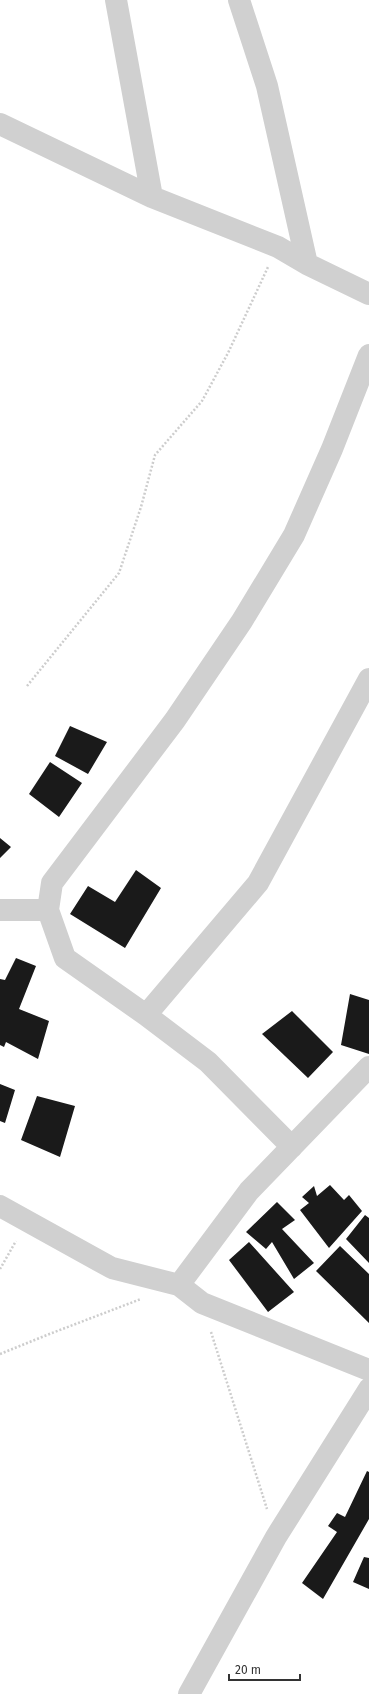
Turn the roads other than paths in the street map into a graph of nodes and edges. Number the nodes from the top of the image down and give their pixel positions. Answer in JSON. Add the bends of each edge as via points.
{"nodes":[{"id":1,"x":116,"y":0,"type":"edge"},
{"id":2,"x":239,"y":0,"type":"edge"},
{"id":3,"x":0,"y":124,"type":"edge"},
{"id":4,"x":152,"y":197,"type":"junction"},
{"id":5,"x":307,"y":264,"type":"junction"},
{"id":6,"x":369,"y":294,"type":"edge"},
{"id":7,"x":369,"y":355,"type":"edge"},
{"id":8,"x":369,"y":679,"type":"edge"},
{"id":9,"x":0,"y":910,"type":"edge"},
{"id":10,"x":48,"y":910,"type":"junction"},
{"id":11,"x":146,"y":1015,"type":"junction"},
{"id":12,"x":369,"y":1067,"type":"edge"},
{"id":13,"x":292,"y":1147,"type":"junction"},
{"id":14,"x":0,"y":1206,"type":"edge"},
{"id":15,"x":179,"y":1285,"type":"junction"},
{"id":16,"x":369,"y":1370,"type":"edge"},
{"id":17,"x":369,"y":1389,"type":"edge"},
{"id":18,"x":188,"y":1694,"type":"edge"}],
"edges":[{"from":1,"to":4,"type":"street"},
{"from":2,"to":5,"type":"street","via":[[267,86]]},
{"from":3,"to":4,"type":"street"},
{"from":4,"to":5,"type":"street","via":[[278,247]]},
{"from":5,"to":6,"type":"street"},
{"from":7,"to":10,"type":"street","via":[[294,535],[242,621],[175,720],[52,883]]},
{"from":8,"to":11,"type":"street","via":[[258,883]]},
{"from":9,"to":10,"type":"street"},
{"from":10,"to":11,"type":"street","via":[[65,958]]},
{"from":11,"to":13,"type":"street","via":[[208,1062]]},
{"from":12,"to":13,"type":"street"},
{"from":13,"to":15,"type":"street","via":[[249,1191]]},
{"from":14,"to":15,"type":"street","via":[[112,1268]]},
{"from":15,"to":16,"type":"street","via":[[202,1303]]},
{"from":17,"to":18,"type":"street","via":[[276,1537]]}]}
